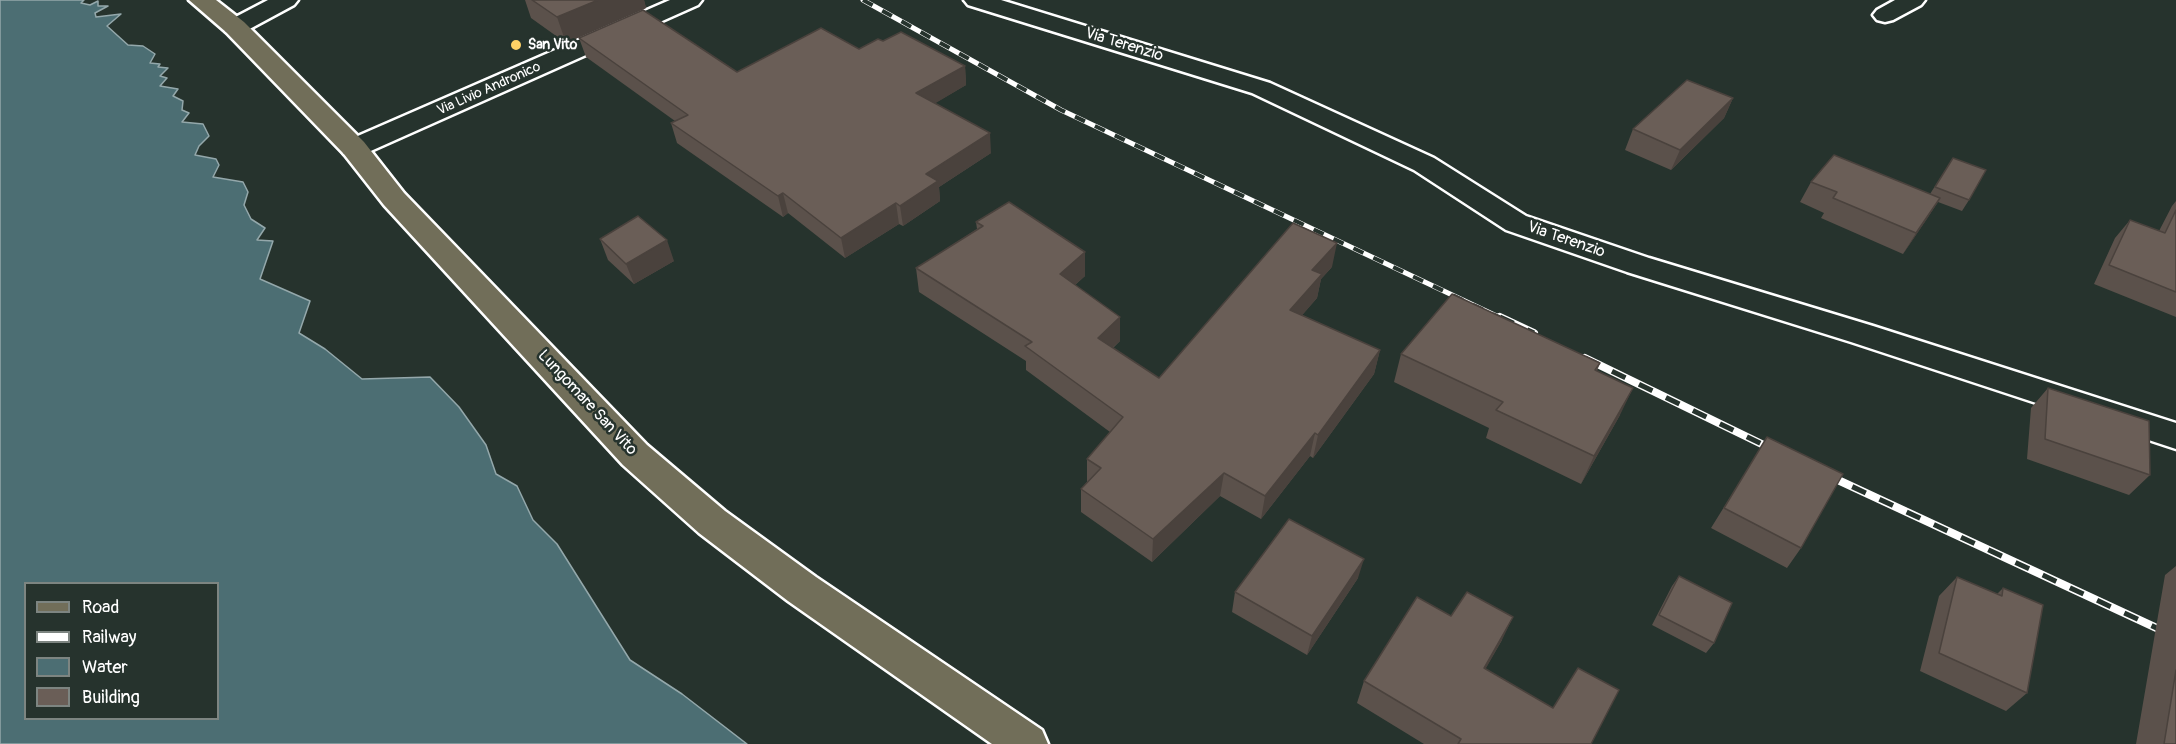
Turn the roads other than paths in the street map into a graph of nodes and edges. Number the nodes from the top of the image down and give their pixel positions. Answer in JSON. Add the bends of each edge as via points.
{"nodes":[{"id":1,"x":201,"y":0,"type":"edge"},
{"id":2,"x":286,"y":0,"type":"edge"},
{"id":3,"x":690,"y":0,"type":"edge"},
{"id":4,"x":976,"y":0,"type":"edge"},
{"id":5,"x":1913,"y":0,"type":"edge"},
{"id":6,"x":1030,"y":6,"type":"edge"},
{"id":7,"x":1885,"y":15,"type":"dead end"},
{"id":8,"x":235,"y":27,"type":"junction"},
{"id":9,"x":354,"y":148,"type":"junction"},
{"id":10,"x":2176,"y":436,"type":"edge"},
{"id":11,"x":1027,"y":744,"type":"edge"}],
"edges":[{"from":1,"to":8,"type":"main road","name":"Lungomare San Vito"},
{"from":2,"to":8,"type":"street"},
{"from":3,"to":9,"type":"street","name":"Via Livio Andronico"},
{"from":4,"to":6,"type":"street","name":"Via Terenzio"},
{"from":5,"to":7,"type":"street"},
{"from":6,"to":10,"type":"street","name":"Via Terenzio","via":[[1262,88],[1424,164],[1516,223]]},
{"from":8,"to":9,"type":"main road","name":"Lungomare San Vito"},
{"from":9,"to":11,"type":"main road","name":"Lungomare San Vito","via":[[394,199],[635,455],[712,522],[793,582]]}]}
